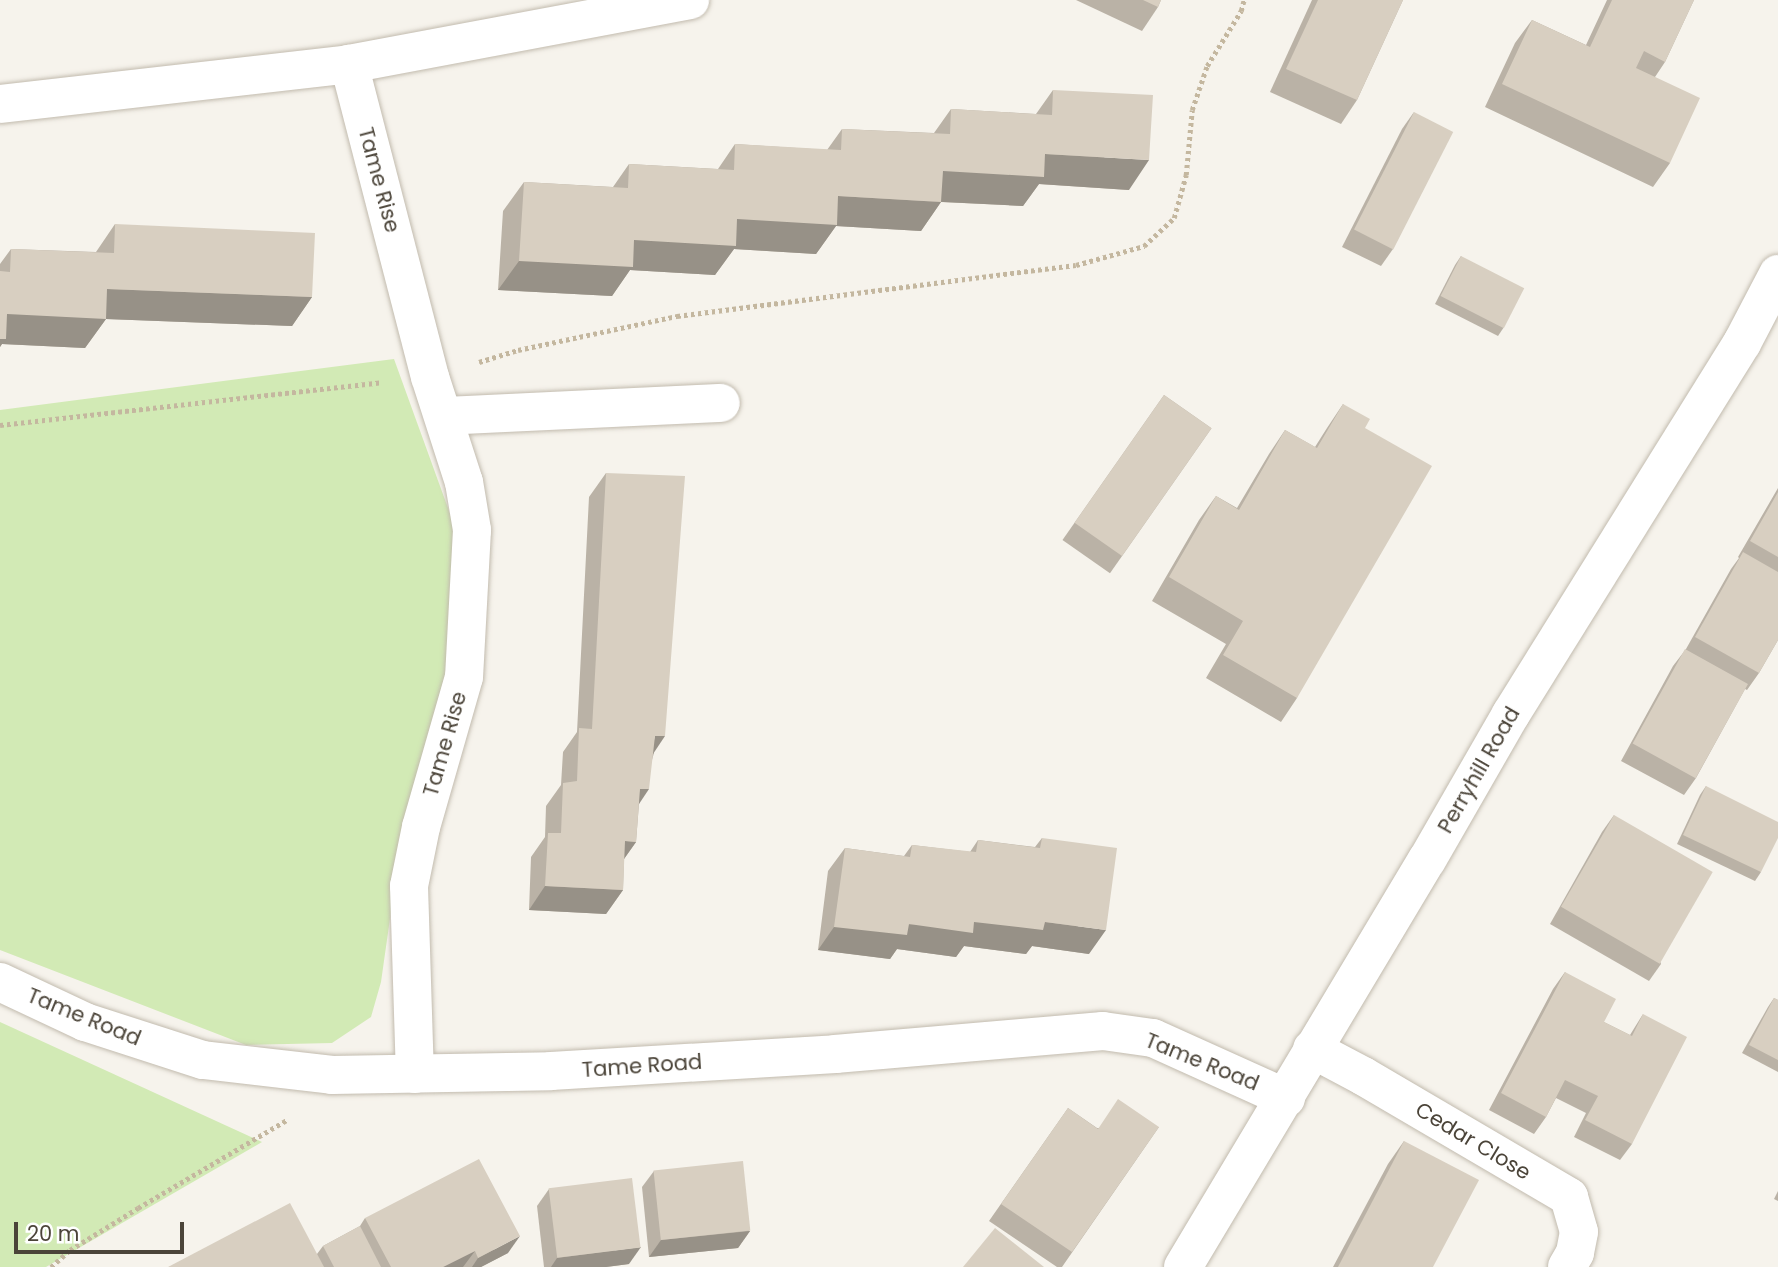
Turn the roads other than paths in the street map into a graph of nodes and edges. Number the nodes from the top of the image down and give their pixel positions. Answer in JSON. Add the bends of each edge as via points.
{"nodes":[{"id":1,"x":690,"y":0,"type":"edge"},
{"id":2,"x":349,"y":64,"type":"junction"},
{"id":3,"x":0,"y":104,"type":"edge"},
{"id":4,"x":1778,"y":274,"type":"edge"},
{"id":5,"x":721,"y":403,"type":"dead end"},
{"id":6,"x":444,"y":416,"type":"junction"},
{"id":7,"x":0,"y":982,"type":"edge"},
{"id":8,"x":1312,"y":1049,"type":"junction"},
{"id":9,"x":415,"y":1074,"type":"junction"},
{"id":10,"x":1286,"y":1098,"type":"junction"},
{"id":11,"x":1183,"y":1267,"type":"edge"},
{"id":12,"x":1567,"y":1267,"type":"edge"}],
"edges":[{"from":1,"to":2,"type":"street"},
{"from":2,"to":3,"type":"street"},
{"from":2,"to":6,"type":"street","name":"Tame Rise"},
{"from":4,"to":8,"type":"street","name":"Perryhill Road","via":[[1742,343],[1511,714]]},
{"from":5,"to":6,"type":"street"},
{"from":6,"to":9,"type":"street","name":"Tame Rise","via":[[464,482],[472,530],[464,677],[409,886]]},
{"from":7,"to":9,"type":"street","name":"Tame Road","via":[[85,1022],[203,1060],[332,1075]]},
{"from":8,"to":10,"type":"street","name":"Perryhill Road"},
{"from":8,"to":12,"type":"street","name":"Cedar Close","via":[[1569,1197],[1579,1232]]},
{"from":9,"to":10,"type":"street","name":"Tame Road","via":[[835,1054],[1103,1031],[1153,1038]]},
{"from":10,"to":11,"type":"street","name":"Perryhill Road"}]}
